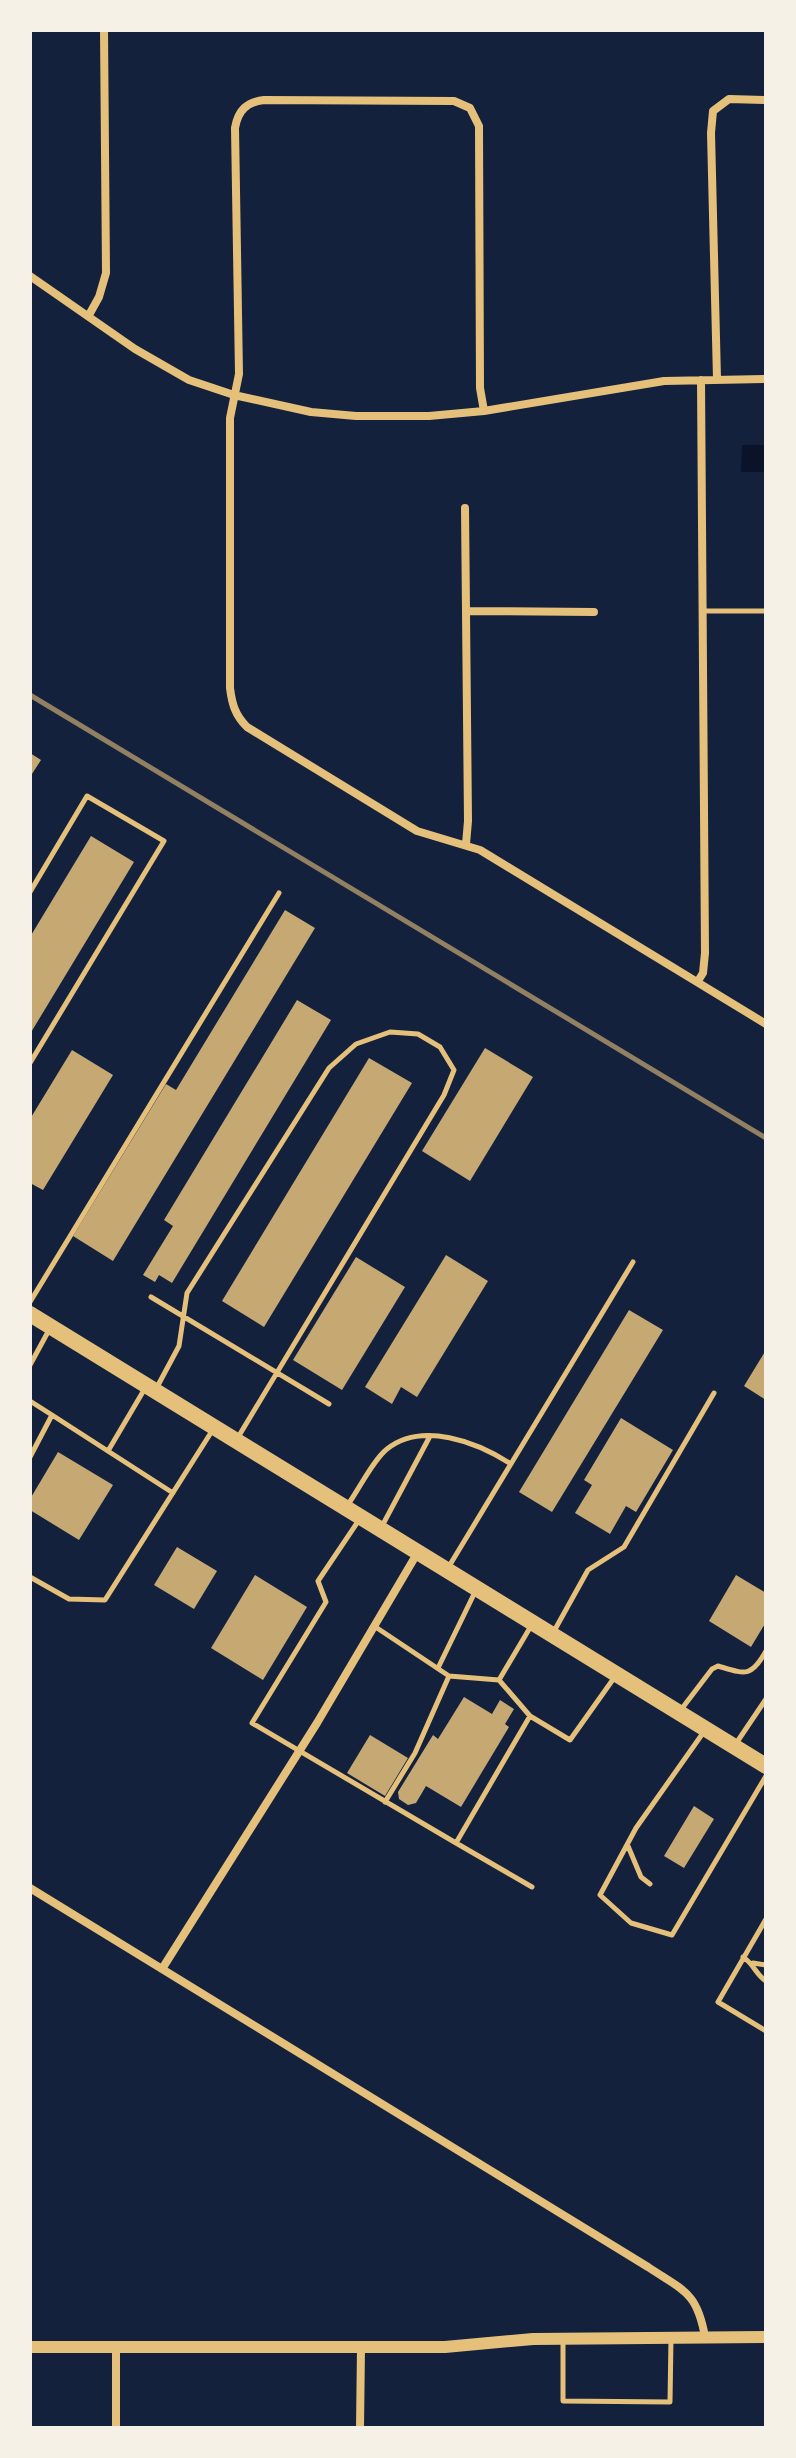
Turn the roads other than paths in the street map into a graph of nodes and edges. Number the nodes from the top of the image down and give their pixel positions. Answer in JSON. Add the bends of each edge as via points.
{"nodes":[{"id":1,"x":104,"y":30,"type":"edge"},
{"id":2,"x":766,"y":100,"type":"edge"},
{"id":3,"x":30,"y":276,"type":"edge"},
{"id":4,"x":89,"y":315,"type":"junction"},
{"id":5,"x":717,"y":379,"type":"junction"},
{"id":6,"x":766,"y":379,"type":"edge"},
{"id":7,"x":701,"y":380,"type":"junction"},
{"id":8,"x":234,"y":395,"type":"junction"},
{"id":9,"x":484,"y":411,"type":"junction"},
{"id":10,"x":465,"y":508,"type":"dead end"},
{"id":11,"x":466,"y":611,"type":"junction"},
{"id":12,"x":703,"y":611,"type":"junction"},
{"id":13,"x":766,"y":611,"type":"edge"},
{"id":14,"x":594,"y":612,"type":"dead end"},
{"id":15,"x":466,"y":844,"type":"junction"},
{"id":16,"x":30,"y":892,"type":"edge"},
{"id":17,"x":279,"y":893,"type":"dead end"},
{"id":18,"x":698,"y":981,"type":"junction"},
{"id":19,"x":766,"y":1024,"type":"edge"},
{"id":20,"x":30,"y":1063,"type":"edge"},
{"id":21,"x":633,"y":1262,"type":"dead end"},
{"id":22,"x":151,"y":1297,"type":"dead end"},
{"id":23,"x":30,"y":1302,"type":"edge"},
{"id":24,"x":30,"y":1314,"type":"edge"},
{"id":25,"x":183,"y":1316,"type":"junction"},
{"id":26,"x":51,"y":1326,"type":"junction"},
{"id":27,"x":30,"y":1365,"type":"edge"},
{"id":28,"x":277,"y":1373,"type":"junction"},
{"id":29,"x":151,"y":1388,"type":"junction"},
{"id":30,"x":714,"y":1393,"type":"dead end"},
{"id":31,"x":30,"y":1401,"type":"edge"},
{"id":32,"x":329,"y":1404,"type":"dead end"},
{"id":33,"x":52,"y":1415,"type":"junction"},
{"id":34,"x":215,"y":1427,"type":"junction"},
{"id":35,"x":429,"y":1437,"type":"junction"},
{"id":36,"x":236,"y":1440,"type":"junction"},
{"id":37,"x":108,"y":1451,"type":"junction"},
{"id":38,"x":30,"y":1457,"type":"edge"},
{"id":39,"x":511,"y":1464,"type":"junction"},
{"id":40,"x":173,"y":1493,"type":"junction"},
{"id":41,"x":346,"y":1507,"type":"junction"},
{"id":42,"x":361,"y":1516,"type":"junction"},
{"id":43,"x":381,"y":1528,"type":"junction"},
{"id":44,"x":419,"y":1551,"type":"junction"},
{"id":45,"x":447,"y":1569,"type":"junction"},
{"id":46,"x":30,"y":1577,"type":"edge"},
{"id":47,"x":477,"y":1587,"type":"junction"},
{"id":48,"x":533,"y":1622,"type":"junction"},
{"id":49,"x":374,"y":1626,"type":"junction"},
{"id":50,"x":552,"y":1634,"type":"junction"},
{"id":51,"x":766,"y":1651,"type":"edge"},
{"id":52,"x":438,"y":1668,"type":"junction"},
{"id":53,"x":617,"y":1674,"type":"junction"},
{"id":54,"x":449,"y":1676,"type":"junction"},
{"id":55,"x":499,"y":1680,"type":"junction"},
{"id":56,"x":766,"y":1699,"type":"edge"},
{"id":57,"x":680,"y":1712,"type":"junction"},
{"id":58,"x":530,"y":1716,"type":"junction"},
{"id":59,"x":706,"y":1728,"type":"junction"},
{"id":60,"x":734,"y":1746,"type":"junction"},
{"id":61,"x":299,"y":1752,"type":"junction"},
{"id":62,"x":766,"y":1766,"type":"edge"},
{"id":63,"x":766,"y":1776,"type":"edge"},
{"id":64,"x":385,"y":1802,"type":"junction"},
{"id":65,"x":456,"y":1843,"type":"junction"},
{"id":66,"x":627,"y":1845,"type":"junction"},
{"id":67,"x":650,"y":1884,"type":"dead end"},
{"id":68,"x":532,"y":1887,"type":"dead end"},
{"id":69,"x":30,"y":1888,"type":"edge"},
{"id":70,"x":766,"y":1919,"type":"edge"},
{"id":71,"x":743,"y":1957,"type":"junction"},
{"id":72,"x":752,"y":1963,"type":"junction"},
{"id":73,"x":766,"y":1965,"type":"edge"},
{"id":74,"x":162,"y":1969,"type":"junction"},
{"id":75,"x":766,"y":1981,"type":"edge"},
{"id":76,"x":766,"y":2031,"type":"edge"},
{"id":77,"x":705,"y":2337,"type":"junction"},
{"id":78,"x":766,"y":2337,"type":"edge"},
{"id":79,"x":671,"y":2338,"type":"junction"},
{"id":80,"x":563,"y":2339,"type":"junction"},
{"id":81,"x":30,"y":2347,"type":"edge"},
{"id":82,"x":116,"y":2347,"type":"junction"},
{"id":83,"x":361,"y":2347,"type":"junction"},
{"id":84,"x":116,"y":2428,"type":"edge"},
{"id":85,"x":360,"y":2428,"type":"edge"}],
"edges":[{"from":1,"to":4,"type":"street","via":[[106,273]]},
{"from":2,"to":5,"type":"street","via":[[729,99],[713,111]]},
{"from":3,"to":4,"type":"street"},
{"from":4,"to":8,"type":"street","via":[[159,364]]},
{"from":5,"to":6,"type":"street"},
{"from":5,"to":7,"type":"street"},
{"from":7,"to":9,"type":"street","via":[[610,388]]},
{"from":7,"to":12,"type":"street"},
{"from":8,"to":9,"type":"street","via":[[356,416]]},
{"from":8,"to":9,"type":"street","via":[[239,374],[237,116],[264,100],[454,101],[470,108],[479,126]]},
{"from":8,"to":15,"type":"street","via":[[230,688],[238,717],[417,831]]},
{"from":10,"to":11,"type":"street"},
{"from":11,"to":14,"type":"street"},
{"from":11,"to":15,"type":"street"},
{"from":12,"to":13,"type":"lane"},
{"from":12,"to":18,"type":"street","via":[[705,953]]},
{"from":15,"to":18,"type":"street"},
{"from":16,"to":20,"type":"lane","via":[[87,796],[164,841]]},
{"from":17,"to":23,"type":"lane"},
{"from":18,"to":19,"type":"street"},
{"from":21,"to":39,"type":"lane"},
{"from":22,"to":25,"type":"lane"},
{"from":24,"to":26,"type":"main road"},
{"from":25,"to":28,"type":"lane"},
{"from":25,"to":28,"type":"lane","via":[[187,1293],[329,1068],[356,1044],[390,1032],[418,1034],[440,1047],[454,1070],[444,1095]]},
{"from":25,"to":29,"type":"lane","via":[[179,1346]]},
{"from":26,"to":27,"type":"lane"},
{"from":26,"to":29,"type":"main road"},
{"from":28,"to":32,"type":"lane"},
{"from":28,"to":36,"type":"lane"},
{"from":29,"to":34,"type":"main road"},
{"from":29,"to":37,"type":"lane"},
{"from":30,"to":50,"type":"lane","via":[[624,1547],[588,1570]]},
{"from":31,"to":33,"type":"lane"},
{"from":33,"to":37,"type":"lane"},
{"from":33,"to":38,"type":"lane"},
{"from":34,"to":36,"type":"main road"},
{"from":34,"to":40,"type":"lane"},
{"from":35,"to":39,"type":"lane","via":[[456,1438]]},
{"from":35,"to":41,"type":"lane","via":[[405,1438],[384,1451]]},
{"from":35,"to":43,"type":"lane"},
{"from":36,"to":41,"type":"main road"},
{"from":37,"to":40,"type":"lane"},
{"from":39,"to":45,"type":"lane"},
{"from":40,"to":46,"type":"lane","via":[[105,1600],[69,1599]]},
{"from":41,"to":42,"type":"main road"},
{"from":42,"to":43,"type":"main road"},
{"from":42,"to":61,"type":"lane","via":[[318,1581],[326,1602],[252,1723]]},
{"from":43,"to":44,"type":"main road"},
{"from":44,"to":45,"type":"main road"},
{"from":44,"to":49,"type":"street"},
{"from":45,"to":47,"type":"main road"},
{"from":47,"to":48,"type":"main road"},
{"from":47,"to":52,"type":"lane"},
{"from":48,"to":50,"type":"main road"},
{"from":48,"to":55,"type":"lane"},
{"from":49,"to":52,"type":"lane"},
{"from":49,"to":61,"type":"street"},
{"from":50,"to":53,"type":"main road"},
{"from":51,"to":57,"type":"lane","via":[[750,1672],[712,1669]]},
{"from":52,"to":54,"type":"lane"},
{"from":53,"to":57,"type":"main road"},
{"from":53,"to":58,"type":"lane","via":[[570,1740]]},
{"from":54,"to":55,"type":"lane"},
{"from":54,"to":64,"type":"lane","via":[[415,1753]]},
{"from":55,"to":58,"type":"lane"},
{"from":56,"to":60,"type":"lane"},
{"from":57,"to":59,"type":"main road"},
{"from":58,"to":65,"type":"lane"},
{"from":59,"to":60,"type":"main road"},
{"from":59,"to":66,"type":"lane"},
{"from":60,"to":62,"type":"main road"},
{"from":61,"to":64,"type":"lane"},
{"from":61,"to":74,"type":"street"},
{"from":63,"to":66,"type":"lane","via":[[672,1935],[631,1923],[600,1895]]},
{"from":64,"to":65,"type":"lane"},
{"from":65,"to":68,"type":"lane"},
{"from":66,"to":67,"type":"lane","via":[[641,1877]]},
{"from":69,"to":74,"type":"street"},
{"from":70,"to":71,"type":"lane"},
{"from":71,"to":72,"type":"lane"},
{"from":71,"to":76,"type":"lane","via":[[718,2002]]},
{"from":72,"to":73,"type":"lane"},
{"from":72,"to":75,"type":"lane"},
{"from":74,"to":77,"type":"street","via":[[648,2267],[696,2302]]},
{"from":77,"to":78,"type":"street"},
{"from":77,"to":79,"type":"street"},
{"from":79,"to":80,"type":"street"},
{"from":79,"to":80,"type":"lane","via":[[670,2402],[563,2401]]},
{"from":80,"to":83,"type":"street"},
{"from":81,"to":82,"type":"street"},
{"from":82,"to":83,"type":"street"},
{"from":82,"to":84,"type":"street"},
{"from":83,"to":85,"type":"street"}]}
